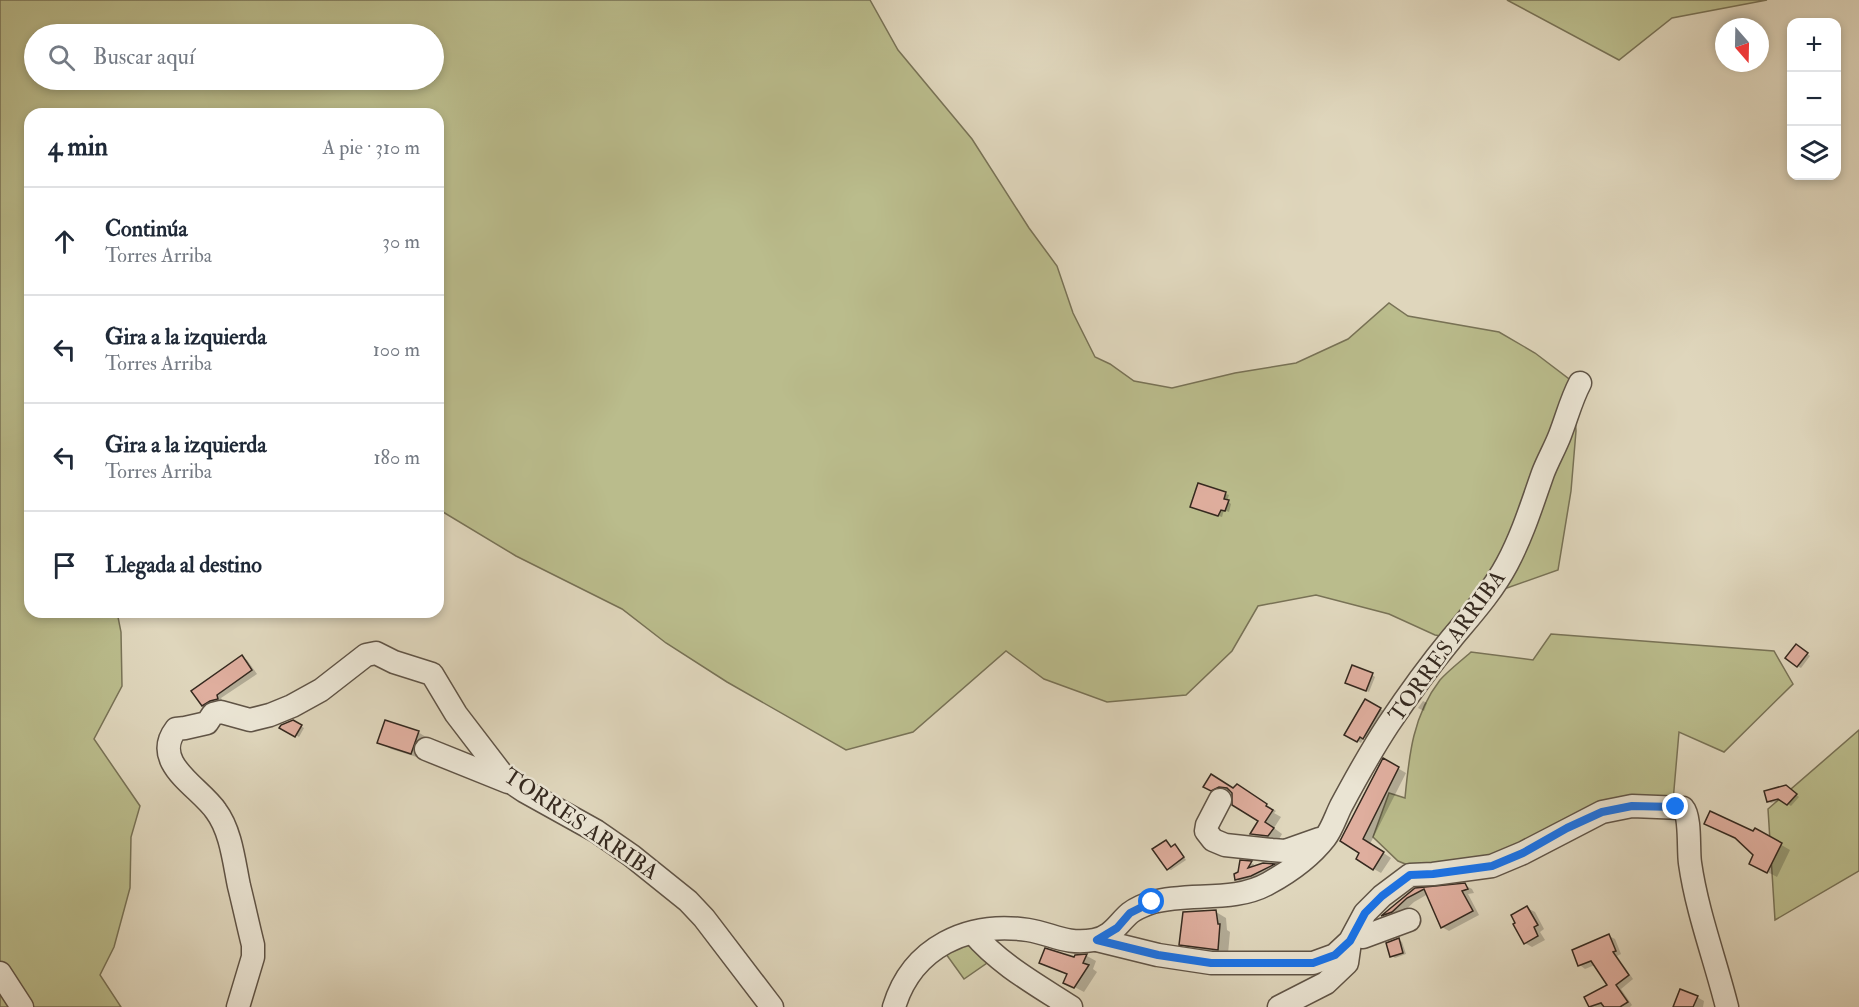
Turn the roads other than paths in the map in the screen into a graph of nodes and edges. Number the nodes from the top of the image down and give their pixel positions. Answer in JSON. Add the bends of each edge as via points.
{"nodes":[{"id":1,"x":1580,"y":382,"type":"dead end"},
{"id":2,"x":426,"y":748,"type":"dead end"},
{"id":3,"x":513,"y":783,"type":"junction"},
{"id":4,"x":1220,"y":800,"type":"dead end"},
{"id":5,"x":1326,"y":837,"type":"junction"},
{"id":6,"x":1409,"y":920,"type":"dead end"},
{"id":7,"x":973,"y":933,"type":"junction"},
{"id":8,"x":1352,"y":938,"type":"junction"},
{"id":9,"x":1097,"y":940,"type":"junction"},
{"id":10,"x":0,"y":973,"type":"edge"},
{"id":11,"x":22,"y":1007,"type":"edge"},
{"id":12,"x":238,"y":1007,"type":"edge"},
{"id":13,"x":772,"y":1007,"type":"edge"},
{"id":14,"x":894,"y":1007,"type":"edge"},
{"id":15,"x":1071,"y":1007,"type":"edge"},
{"id":16,"x":1279,"y":1007,"type":"edge"},
{"id":17,"x":1727,"y":1007,"type":"edge"}],
"edges":[{"from":1,"to":5,"type":"street","name":"TORRES ARRIBA","via":[[1526,525],[1507,564],[1490,594],[1388,725]]},
{"from":2,"to":3,"type":"street"},
{"from":3,"to":12,"type":"street","name":"TORRES ARRIBA","via":[[456,714],[432,674],[376,653],[366,655],[321,690],[270,715],[250,720],[221,712],[213,714],[207,723],[176,729],[167,747],[183,778],[216,810],[230,841],[253,945]]},
{"from":3,"to":13,"type":"street","name":"TORRES ARRIBA","via":[[596,831],[688,901]]},
{"from":4,"to":5,"type":"street","via":[[1206,831],[1213,840],[1225,845],[1285,851]]},
{"from":5,"to":9,"type":"street","name":"TORRES ARRIBA","via":[[1269,884],[1248,892],[1152,902],[1130,913],[1117,928]]},
{"from":6,"to":8,"type":"street"},
{"from":7,"to":9,"type":"street","via":[[1028,930],[1070,942]]},
{"from":7,"to":14,"type":"street","via":[[947,940],[924,956],[906,978]]},
{"from":7,"to":15,"type":"street","via":[[1011,967]]},
{"from":8,"to":9,"type":"street","via":[[1335,955],[1313,963],[1267,964],[1211,963]]},
{"from":8,"to":16,"type":"street","via":[[1347,963],[1340,970],[1326,983]]},
{"from":8,"to":17,"type":"street","via":[[1365,913],[1410,875],[1492,866],[1602,812],[1632,806],[1683,808],[1687,814],[1694,886]]},
{"from":10,"to":11,"type":"street"}]}
